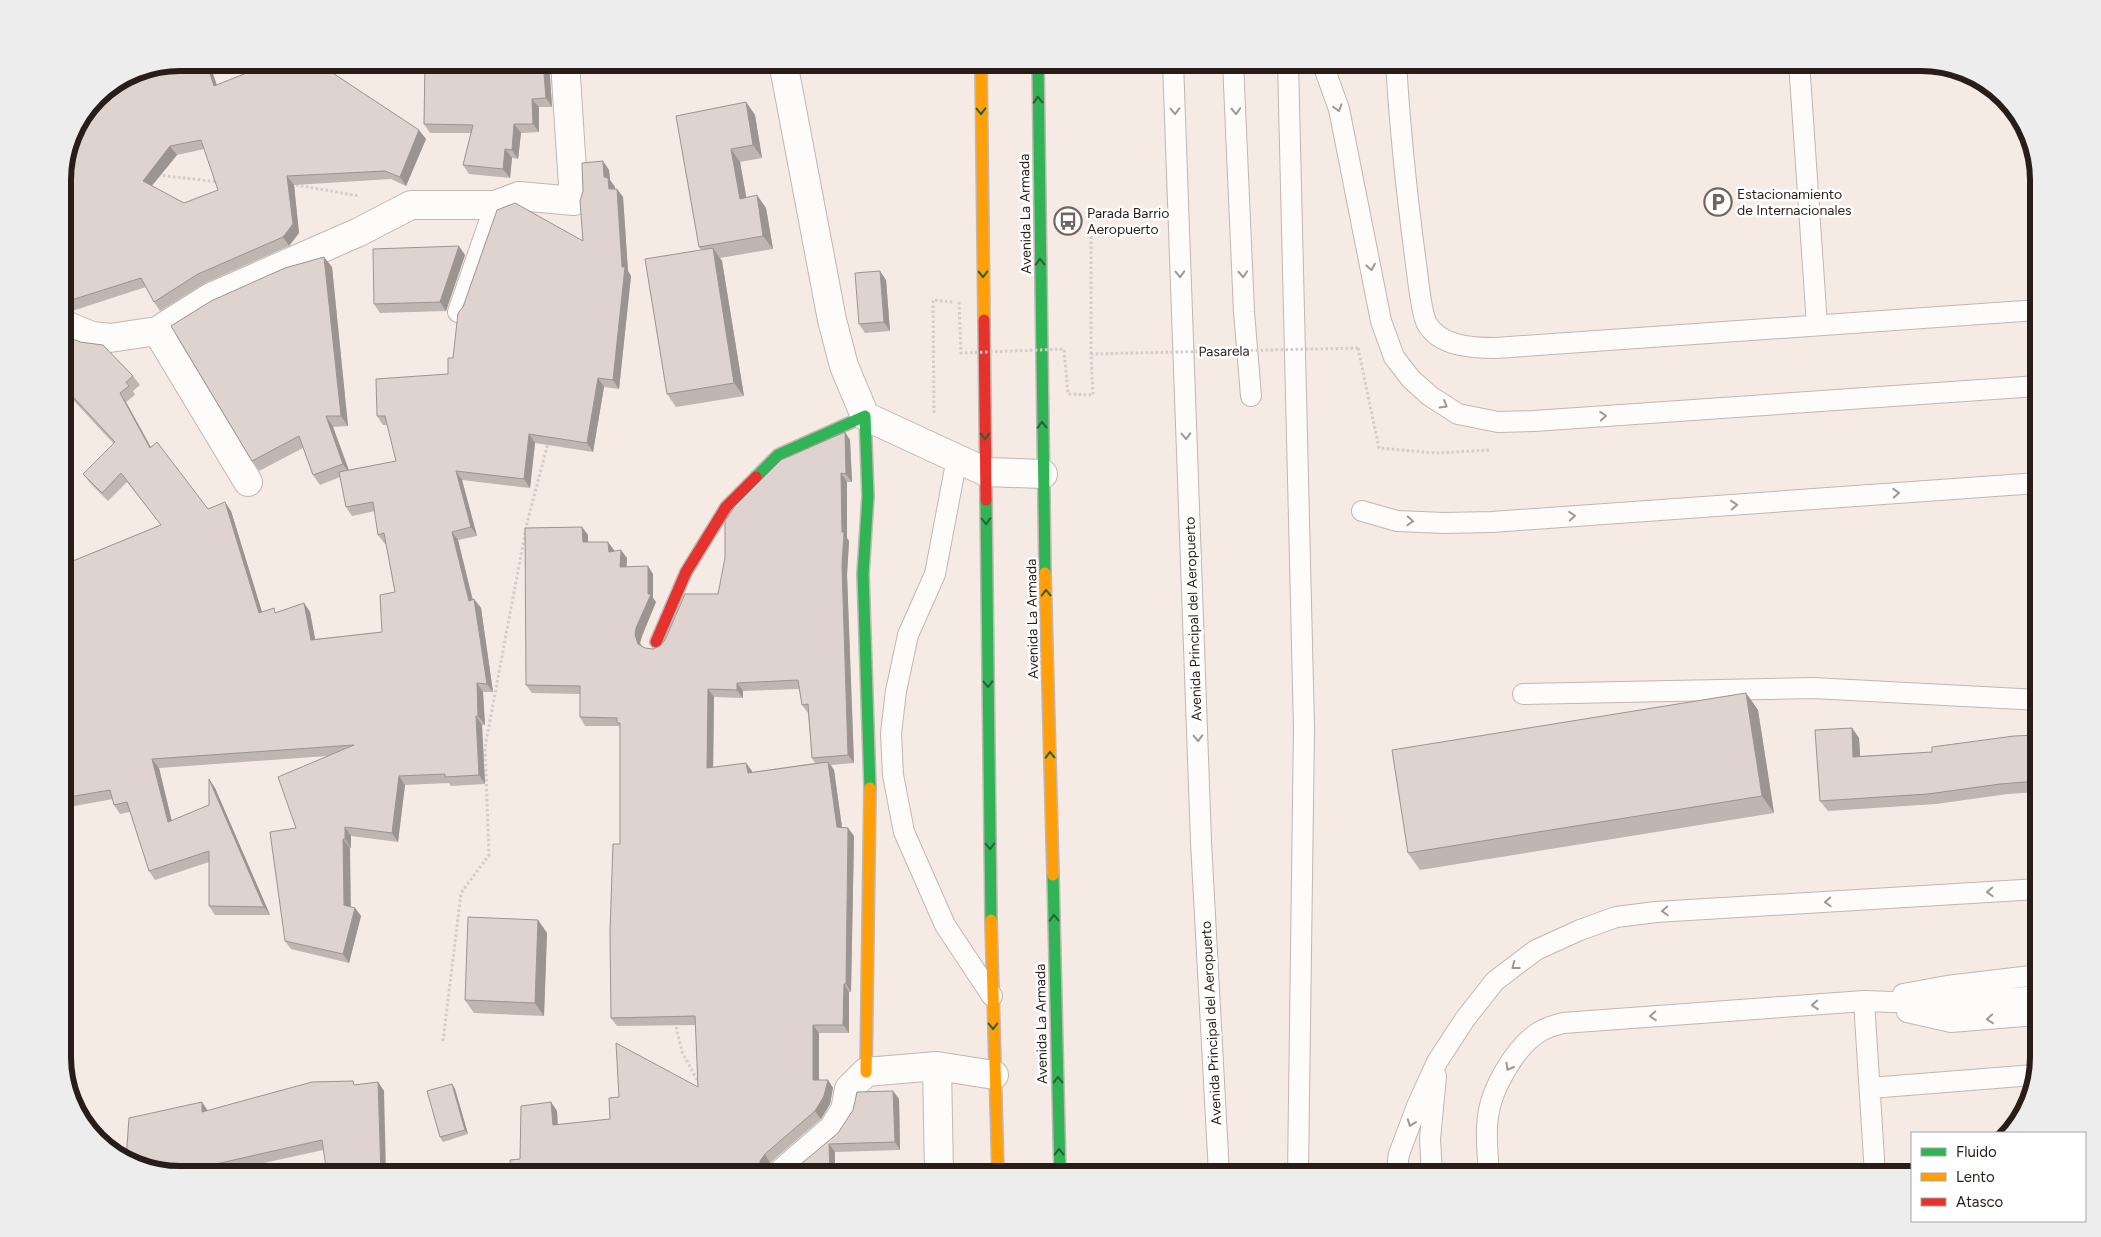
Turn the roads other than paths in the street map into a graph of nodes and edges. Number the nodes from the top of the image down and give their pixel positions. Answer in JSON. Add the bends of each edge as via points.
{"nodes":[{"id":1,"x":565,"y":71,"type":"edge"},
{"id":2,"x":785,"y":71,"type":"edge"},
{"id":3,"x":981,"y":71,"type":"edge"},
{"id":4,"x":1038,"y":71,"type":"edge"},
{"id":5,"x":1173,"y":71,"type":"edge"},
{"id":6,"x":1233,"y":71,"type":"edge"},
{"id":7,"x":1288,"y":71,"type":"edge"},
{"id":8,"x":1325,"y":71,"type":"edge"},
{"id":9,"x":1396,"y":71,"type":"edge"},
{"id":10,"x":1800,"y":71,"type":"edge"},
{"id":11,"x":494,"y":205,"type":"junction"},
{"id":12,"x":2030,"y":311,"type":"edge"},
{"id":13,"x":458,"y":312,"type":"edge"},
{"id":14,"x":1817,"y":325,"type":"junction"},
{"id":15,"x":71,"y":327,"type":"edge"},
{"id":16,"x":157,"y":331,"type":"junction"},
{"id":17,"x":2030,"y":387,"type":"edge"},
{"id":18,"x":1251,"y":396,"type":"dead end"},
{"id":19,"x":865,"y":416,"type":"junction"},
{"id":20,"x":946,"y":453,"type":"junction"},
{"id":21,"x":986,"y":472,"type":"junction"},
{"id":22,"x":1043,"y":474,"type":"junction"},
{"id":23,"x":248,"y":482,"type":"dead end"},
{"id":24,"x":2030,"y":484,"type":"edge"},
{"id":25,"x":1362,"y":511,"type":"dead end"},
{"id":26,"x":656,"y":642,"type":"dead end"},
{"id":27,"x":1523,"y":694,"type":"dead end"},
{"id":28,"x":2030,"y":700,"type":"edge"},
{"id":29,"x":2030,"y":889,"type":"edge"},
{"id":30,"x":2030,"y":976,"type":"edge"},
{"id":31,"x":992,"y":996,"type":"junction"},
{"id":32,"x":2030,"y":997,"type":"edge"},
{"id":33,"x":1864,"y":1001,"type":"junction"},
{"id":34,"x":2030,"y":1016,"type":"edge"},
{"id":35,"x":1437,"y":1062,"type":"junction"},
{"id":36,"x":936,"y":1066,"type":"junction"},
{"id":37,"x":866,"y":1072,"type":"junction"},
{"id":38,"x":994,"y":1075,"type":"junction"},
{"id":39,"x":2028,"y":1075,"type":"edge"},
{"id":40,"x":1870,"y":1088,"type":"junction"},
{"id":41,"x":790,"y":1166,"type":"edge"},
{"id":42,"x":939,"y":1166,"type":"edge"},
{"id":43,"x":998,"y":1166,"type":"edge"},
{"id":44,"x":1060,"y":1166,"type":"edge"},
{"id":45,"x":1220,"y":1166,"type":"edge"},
{"id":46,"x":1298,"y":1166,"type":"edge"},
{"id":47,"x":1397,"y":1166,"type":"edge"},
{"id":48,"x":1432,"y":1166,"type":"edge"},
{"id":49,"x":1489,"y":1166,"type":"edge"},
{"id":50,"x":1875,"y":1166,"type":"edge"}],
"edges":[{"from":1,"to":11,"type":"street","via":[[574,201],[519,196]]},
{"from":2,"to":19,"type":"street","via":[[832,320],[844,366]]},
{"from":3,"to":21,"type":"main road","one_way":true},
{"from":22,"to":4,"type":"main road","name":"Avenida La Armada","one_way":true},
{"from":5,"to":45,"type":"lane","name":"Avenida Principal del Aeropuerto","one_way":true,"via":[[1201,842]]},
{"from":6,"to":18,"type":"lane","one_way":true},
{"from":7,"to":46,"type":"lane","via":[[1304,728]]},
{"from":8,"to":17,"type":"lane","one_way":true,"via":[[1339,109],[1381,321],[1394,357],[1430,396],[1458,414],[1498,422],[1534,421]]},
{"from":9,"to":14,"type":"lane","via":[[1400,134],[1419,286],[1427,323],[1436,335],[1472,348],[1496,348]]},
{"from":10,"to":14,"type":"lane"},
{"from":11,"to":13,"type":"lane"},
{"from":11,"to":16,"type":"street","via":[[411,205],[359,232],[211,297]]},
{"from":12,"to":14,"type":"lane"},
{"from":15,"to":16,"type":"street","via":[[92,336],[110,338]]},
{"from":16,"to":23,"type":"street"},
{"from":19,"to":20,"type":"street"},
{"from":19,"to":26,"type":"main road","via":[[778,455],[726,506],[686,572]]},
{"from":19,"to":37,"type":"main road","via":[[868,496],[863,574],[870,776]]},
{"from":20,"to":21,"type":"street"},
{"from":20,"to":31,"type":"lane","via":[[935,574],[908,635],[896,691],[891,733],[893,775],[904,832],[945,925]]},
{"from":21,"to":22,"type":"street"},
{"from":21,"to":31,"type":"main road","one_way":true},
{"from":44,"to":22,"type":"main road","name":"Avenida La Armada","one_way":true},
{"from":25,"to":24,"type":"lane","one_way":true,"via":[[1397,521],[1492,522]]},
{"from":27,"to":28,"type":"lane","via":[[1813,688]]},
{"from":29,"to":35,"type":"lane","one_way":true,"via":[[1616,917],[1536,950],[1495,981]]},
{"from":30,"to":33,"type":"lane"},
{"from":31,"to":38,"type":"main road","one_way":true},
{"from":32,"to":33,"type":"lane","via":[[1950,1004]]},
{"from":34,"to":33,"type":"lane","one_way":true,"via":[[1951,1022]]},
{"from":33,"to":40,"type":"lane"},
{"from":33,"to":49,"type":"lane","one_way":true,"via":[[1563,1023],[1540,1031],[1512,1060],[1493,1093],[1487,1117]]},
{"from":35,"to":47,"type":"lane","one_way":true,"via":[[1416,1106]]},
{"from":35,"to":48,"type":"lane","via":[[1430,1139]]},
{"from":36,"to":37,"type":"street"},
{"from":36,"to":38,"type":"street"},
{"from":36,"to":42,"type":"street"},
{"from":37,"to":41,"type":"street","via":[[849,1089],[845,1110],[833,1129]]},
{"from":38,"to":43,"type":"main road"},
{"from":39,"to":40,"type":"lane"},
{"from":40,"to":50,"type":"lane"}]}
